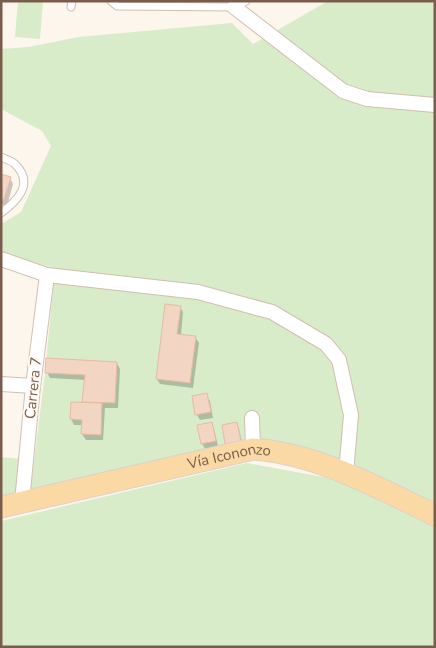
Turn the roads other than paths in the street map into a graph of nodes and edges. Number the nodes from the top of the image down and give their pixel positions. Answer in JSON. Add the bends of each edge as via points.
{"nodes":[{"id":1,"x":110,"y":1,"type":"edge"},
{"id":2,"x":240,"y":4,"type":"edge"},
{"id":3,"x":435,"y":104,"type":"edge"},
{"id":4,"x":1,"y":157,"type":"edge"},
{"id":5,"x":1,"y":213,"type":"edge"},
{"id":6,"x":1,"y":259,"type":"edge"},
{"id":7,"x":47,"y":274,"type":"junction"},
{"id":8,"x":1,"y":384,"type":"edge"},
{"id":9,"x":33,"y":386,"type":"junction"},
{"id":10,"x":252,"y":418,"type":"dead end"},
{"id":11,"x":253,"y":450,"type":"junction"},
{"id":12,"x":346,"y":473,"type":"junction"},
{"id":13,"x":13,"y":504,"type":"edge"},
{"id":14,"x":435,"y":515,"type":"edge"}],
"edges":[{"from":1,"to":2,"type":"lane","via":[[117,6]]},
{"from":2,"to":3,"type":"street","via":[[344,91],[367,99]]},
{"from":4,"to":5,"type":"lane","via":[[15,164],[23,177],[24,188],[15,202]]},
{"from":6,"to":7,"type":"street"},
{"from":7,"to":9,"type":"street","name":"Carrera 7"},
{"from":7,"to":12,"type":"street","via":[[198,292],[272,312],[326,344],[339,360],[351,415]]},
{"from":8,"to":9,"type":"street"},
{"from":9,"to":13,"type":"street","name":"Carrera 7"},
{"from":10,"to":11,"type":"street"},
{"from":11,"to":12,"type":"main road","name":"Vía Icononzo","via":[[273,451],[315,461]]},
{"from":11,"to":13,"type":"main road","name":"Vía Icononzo"},
{"from":12,"to":14,"type":"main road","name":"Vía Icononzo"}]}
